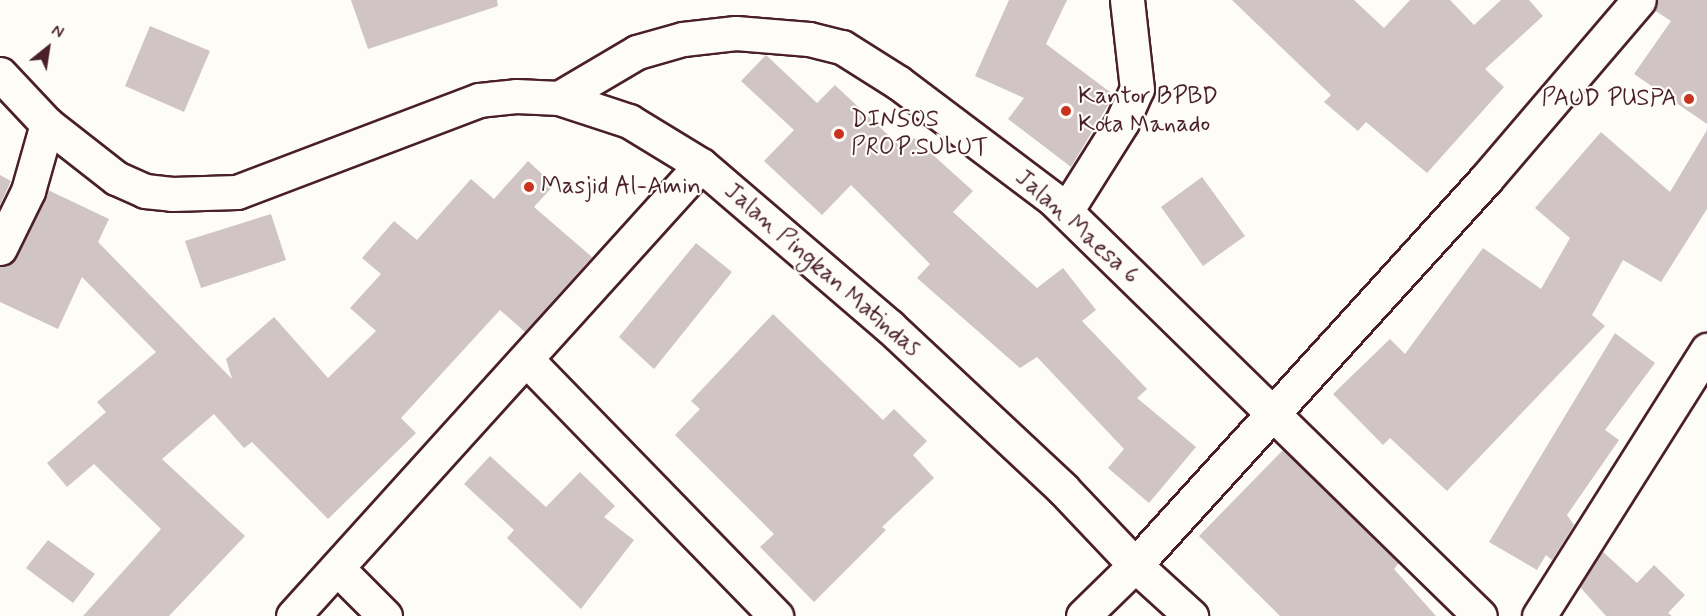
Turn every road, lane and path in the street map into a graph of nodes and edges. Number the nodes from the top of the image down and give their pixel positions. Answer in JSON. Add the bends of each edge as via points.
{"nodes":[{"id":1,"x":1127,"y":0,"type":"edge"},
{"id":2,"x":1639,"y":0,"type":"edge"},
{"id":3,"x":0,"y":74,"type":"edge"},
{"id":4,"x":559,"y":98,"type":"junction"},
{"id":5,"x":47,"y":124,"type":"junction"},
{"id":6,"x":701,"y":165,"type":"junction"},
{"id":7,"x":1066,"y":211,"type":"junction"},
{"id":8,"x":0,"y":248,"type":"edge"},
{"id":9,"x":1707,"y":350,"type":"edge"},
{"id":10,"x":526,"y":359,"type":"junction"},
{"id":11,"x":1272,"y":411,"type":"junction"},
{"id":12,"x":1135,"y":565,"type":"junction"},
{"id":13,"x":338,"y":568,"type":"junction"},
{"id":14,"x":293,"y":616,"type":"edge"},
{"id":15,"x":385,"y":616,"type":"edge"},
{"id":16,"x":776,"y":616,"type":"edge"},
{"id":17,"x":1083,"y":616,"type":"edge"},
{"id":18,"x":1191,"y":616,"type":"edge"},
{"id":19,"x":1480,"y":616,"type":"edge"},
{"id":20,"x":1539,"y":616,"type":"edge"}],
"edges":[{"from":1,"to":7,"type":"street","via":[[1137,89],[1122,122]]},
{"from":2,"to":11,"type":"street","via":[[1486,179]]},
{"from":3,"to":5,"type":"street","name":"Jalan Pingkan Matindas"},
{"from":4,"to":5,"type":"street","name":"Jalan Pingkan Matindas","via":[[516,96],[479,100],[237,192],[207,195],[145,191],[116,178]]},
{"from":4,"to":6,"type":"street","name":"Jalan Pingkan Matindas","via":[[629,122]]},
{"from":4,"to":7,"type":"street","name":"Jalan Maesa 6","via":[[637,51],[683,39],[736,33],[809,39],[842,47],[899,83]]},
{"from":5,"to":8,"type":"street","via":[[28,191]]},
{"from":6,"to":10,"type":"street"},
{"from":6,"to":12,"type":"street","name":"Jalan Pingkan Matindas","via":[[889,326],[1064,489]]},
{"from":7,"to":11,"type":"street","name":"Jalan Maesa 6"},
{"from":9,"to":20,"type":"street"},
{"from":10,"to":13,"type":"street"},
{"from":10,"to":16,"type":"street"},
{"from":11,"to":12,"type":"street"},
{"from":11,"to":19,"type":"street","name":"Jalan Maesa 6"},
{"from":12,"to":17,"type":"street"},
{"from":12,"to":18,"type":"street","name":"Jalan Pingkan Matindas"},
{"from":13,"to":14,"type":"street"},
{"from":13,"to":15,"type":"street"}]}
